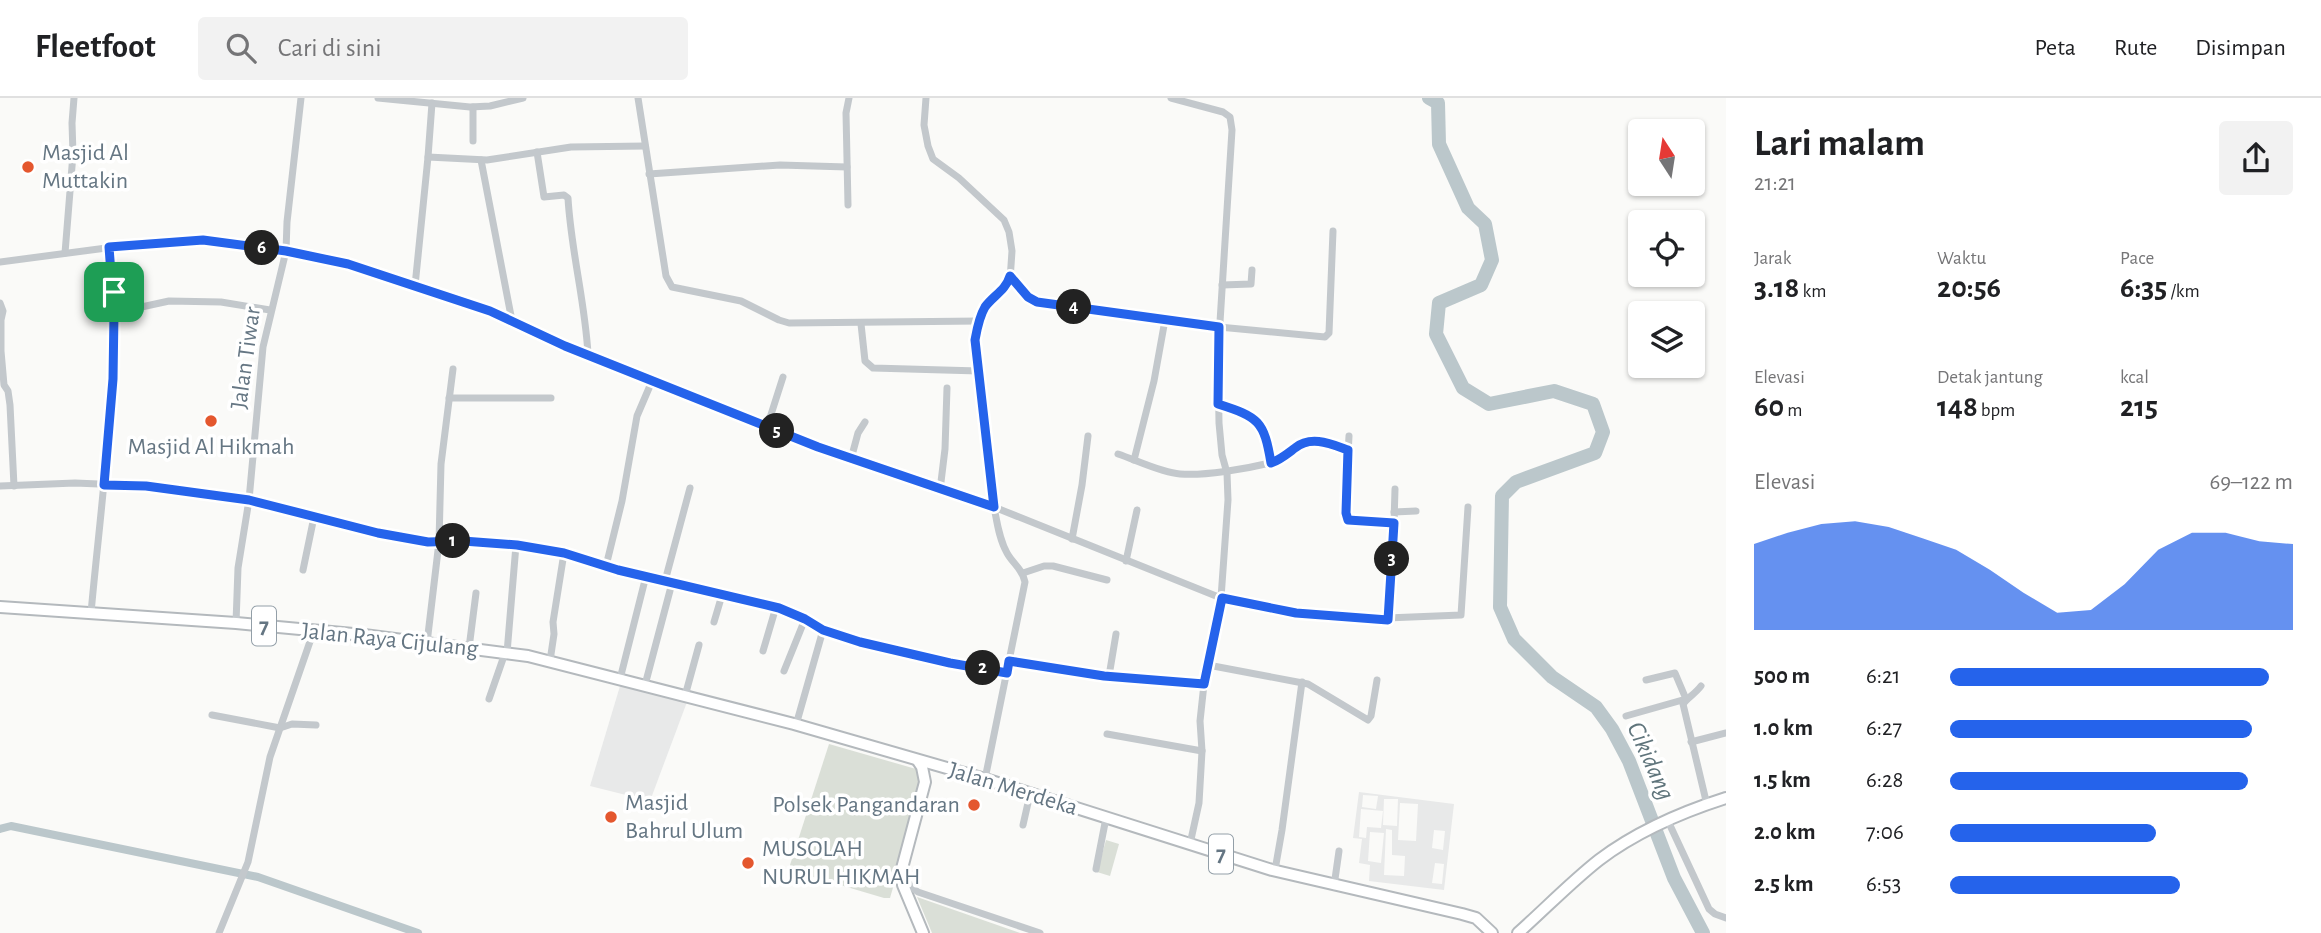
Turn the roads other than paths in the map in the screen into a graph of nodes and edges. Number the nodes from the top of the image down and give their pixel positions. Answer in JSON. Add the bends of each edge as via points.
{"nodes":[{"id":1,"x":74,"y":98,"type":"edge"},
{"id":2,"x":301,"y":98,"type":"edge"},
{"id":3,"x":378,"y":98,"type":"edge"},
{"id":4,"x":523,"y":98,"type":"edge"},
{"id":5,"x":638,"y":98,"type":"edge"},
{"id":6,"x":849,"y":98,"type":"edge"},
{"id":7,"x":924,"y":98,"type":"edge"},
{"id":8,"x":1171,"y":98,"type":"edge"},
{"id":9,"x":432,"y":103,"type":"junction"},
{"id":10,"x":473,"y":107,"type":"junction"},
{"id":11,"x":473,"y":141,"type":"dead end"},
{"id":12,"x":645,"y":146,"type":"junction"},
{"id":13,"x":537,"y":152,"type":"junction"},
{"id":14,"x":428,"y":157,"type":"junction"},
{"id":15,"x":481,"y":160,"type":"junction"},
{"id":16,"x":847,"y":167,"type":"junction"},
{"id":17,"x":649,"y":174,"type":"junction"},
{"id":18,"x":848,"y":205,"type":"dead end"},
{"id":19,"x":1333,"y":231,"type":"dead end"},
{"id":20,"x":109,"y":247,"type":"junction"},
{"id":21,"x":286,"y":251,"type":"junction"},
{"id":22,"x":65,"y":253,"type":"junction"},
{"id":23,"x":0,"y":262,"type":"edge"},
{"id":24,"x":1252,"y":270,"type":"dead end"},
{"id":25,"x":1010,"y":276,"type":"junction"},
{"id":26,"x":1222,"y":285,"type":"junction"},
{"id":27,"x":415,"y":286,"type":"junction"},
{"id":28,"x":0,"y":303,"type":"edge"},
{"id":29,"x":270,"y":310,"type":"junction"},
{"id":30,"x":114,"y":313,"type":"junction"},
{"id":31,"x":1165,"y":320,"type":"junction"},
{"id":32,"x":512,"y":321,"type":"junction"},
{"id":33,"x":979,"y":321,"type":"junction"},
{"id":34,"x":860,"y":324,"type":"junction"},
{"id":35,"x":1219,"y":327,"type":"junction"},
{"id":36,"x":588,"y":354,"type":"junction"},
{"id":37,"x":453,"y":369,"type":"dead end"},
{"id":38,"x":979,"y":371,"type":"junction"},
{"id":39,"x":783,"y":377,"type":"dead end"},
{"id":40,"x":652,"y":381,"type":"junction"},
{"id":41,"x":2,"y":384,"type":"edge"},
{"id":42,"x":947,"y":388,"type":"dead end"},
{"id":43,"x":449,"y":398,"type":"junction"},
{"id":44,"x":551,"y":398,"type":"dead end"},
{"id":45,"x":1218,"y":404,"type":"junction"},
{"id":46,"x":865,"y":422,"type":"dead end"},
{"id":47,"x":766,"y":427,"type":"junction"},
{"id":48,"x":1088,"y":436,"type":"dead end"},
{"id":49,"x":1349,"y":436,"type":"dead end"},
{"id":50,"x":1348,"y":450,"type":"junction"},
{"id":51,"x":1118,"y":454,"type":"dead end"},
{"id":52,"x":851,"y":459,"type":"junction"},
{"id":53,"x":1134,"y":460,"type":"junction"},
{"id":54,"x":1270,"y":460,"type":"junction"},
{"id":55,"x":1227,"y":470,"type":"junction"},
{"id":56,"x":104,"y":485,"type":"junction"},
{"id":57,"x":0,"y":486,"type":"edge"},
{"id":58,"x":14,"y":486,"type":"junction"},
{"id":59,"x":690,"y":488,"type":"dead end"},
{"id":60,"x":940,"y":489,"type":"junction"},
{"id":61,"x":1395,"y":489,"type":"dead end"},
{"id":62,"x":249,"y":500,"type":"junction"},
{"id":63,"x":994,"y":507,"type":"junction"},
{"id":64,"x":1468,"y":507,"type":"dead end"},
{"id":65,"x":1137,"y":510,"type":"dead end"},
{"id":66,"x":1416,"y":511,"type":"dead end"},
{"id":67,"x":1394,"y":512,"type":"junction"},
{"id":68,"x":314,"y":517,"type":"junction"},
{"id":69,"x":1394,"y":523,"type":"junction"},
{"id":70,"x":1072,"y":539,"type":"junction"},
{"id":71,"x":439,"y":542,"type":"junction"},
{"id":72,"x":516,"y":545,"type":"junction"},
{"id":73,"x":564,"y":553,"type":"junction"},
{"id":74,"x":1126,"y":561,"type":"junction"},
{"id":75,"x":606,"y":566,"type":"junction"},
{"id":76,"x":303,"y":570,"type":"dead end"},
{"id":77,"x":1023,"y":573,"type":"junction"},
{"id":78,"x":646,"y":576,"type":"junction"},
{"id":79,"x":1107,"y":580,"type":"dead end"},
{"id":80,"x":669,"y":582,"type":"junction"},
{"id":81,"x":476,"y":593,"type":"dead end"},
{"id":82,"x":722,"y":595,"type":"junction"},
{"id":83,"x":1222,"y":598,"type":"junction"},
{"id":84,"x":0,"y":607,"type":"edge"},
{"id":85,"x":776,"y":607,"type":"junction"},
{"id":86,"x":91,"y":613,"type":"junction"},
{"id":87,"x":805,"y":619,"type":"junction"},
{"id":88,"x":1388,"y":620,"type":"junction"},
{"id":89,"x":714,"y":622,"type":"dead end"},
{"id":90,"x":236,"y":624,"type":"junction"},
{"id":91,"x":823,"y":630,"type":"junction"},
{"id":92,"x":314,"y":631,"type":"junction"},
{"id":93,"x":1116,"y":634,"type":"dead end"},
{"id":94,"x":427,"y":643,"type":"junction"},
{"id":95,"x":699,"y":645,"type":"dead end"},
{"id":96,"x":469,"y":648,"type":"junction"},
{"id":97,"x":763,"y":651,"type":"dead end"},
{"id":98,"x":506,"y":653,"type":"junction"},
{"id":99,"x":528,"y":656,"type":"joint"},
{"id":100,"x":550,"y":661,"type":"junction"},
{"id":101,"x":1009,"y":661,"type":"junction"},
{"id":102,"x":1208,"y":665,"type":"junction"},
{"id":103,"x":784,"y":671,"type":"dead end"},
{"id":104,"x":1007,"y":673,"type":"junction"},
{"id":105,"x":1108,"y":676,"type":"junction"},
{"id":106,"x":620,"y":679,"type":"junction"},
{"id":107,"x":1377,"y":680,"type":"dead end"},
{"id":108,"x":1646,"y":680,"type":"dead end"},
{"id":109,"x":1301,"y":682,"type":"junction"},
{"id":110,"x":1204,"y":684,"type":"junction"},
{"id":111,"x":645,"y":685,"type":"junction"},
{"id":112,"x":1701,"y":686,"type":"dead end"},
{"id":113,"x":685,"y":696,"type":"junction"},
{"id":114,"x":489,"y":699,"type":"dead end"},
{"id":115,"x":1686,"y":699,"type":"junction"},
{"id":116,"x":212,"y":715,"type":"dead end"},
{"id":117,"x":1626,"y":716,"type":"dead end"},
{"id":118,"x":796,"y":724,"type":"junction"},
{"id":119,"x":316,"y":725,"type":"dead end"},
{"id":120,"x":280,"y":728,"type":"junction"},
{"id":121,"x":1726,"y":733,"type":"edge"},
{"id":122,"x":1107,"y":734,"type":"dead end"},
{"id":123,"x":1691,"y":742,"type":"junction"},
{"id":124,"x":1202,"y":751,"type":"junction"},
{"id":125,"x":919,"y":761,"type":"junction"},
{"id":126,"x":949,"y":769,"type":"junction"},
{"id":127,"x":985,"y":779,"type":"junction"},
{"id":128,"x":925,"y":782,"type":"junction"},
{"id":129,"x":1031,"y":794,"type":"junction"},
{"id":130,"x":1726,"y":799,"type":"edge"},
{"id":131,"x":1707,"y":804,"type":"junction"},
{"id":132,"x":1106,"y":818,"type":"junction"},
{"id":133,"x":1665,"y":822,"type":"junction"},
{"id":134,"x":1023,"y":825,"type":"dead end"},
{"id":135,"x":1190,"y":844,"type":"junction"},
{"id":136,"x":1339,"y":851,"type":"dead end"},
{"id":137,"x":1096,"y":869,"type":"dead end"},
{"id":138,"x":1275,"y":870,"type":"junction"},
{"id":139,"x":901,"y":872,"type":"junction"},
{"id":140,"x":1335,"y":886,"type":"junction"},
{"id":141,"x":1726,"y":918,"type":"edge"},
{"id":142,"x":219,"y":933,"type":"edge"},
{"id":143,"x":923,"y":933,"type":"edge"},
{"id":144,"x":1040,"y":933,"type":"edge"},
{"id":145,"x":1492,"y":933,"type":"edge"},
{"id":146,"x":1518,"y":933,"type":"edge"}],
"edges":[{"from":1,"to":22,"type":"street"},
{"from":2,"to":21,"type":"street","name":"Jalan Tiwar"},
{"from":3,"to":9,"type":"street"},
{"from":4,"to":10,"type":"street"},
{"from":5,"to":12,"type":"street"},
{"from":6,"to":16,"type":"street"},
{"from":7,"to":25,"type":"street","via":[[924,125],[933,159],[1004,220],[1012,251]]},
{"from":8,"to":26,"type":"street","via":[[1223,112],[1232,121]]},
{"from":9,"to":10,"type":"street"},
{"from":9,"to":14,"type":"street"},
{"from":10,"to":11,"type":"street"},
{"from":12,"to":13,"type":"street"},
{"from":12,"to":17,"type":"street"},
{"from":13,"to":15,"type":"street"},
{"from":13,"to":36,"type":"street","via":[[544,197],[568,198]]},
{"from":14,"to":15,"type":"street"},
{"from":14,"to":27,"type":"street"},
{"from":15,"to":32,"type":"street"},
{"from":16,"to":17,"type":"street","via":[[780,165]]},
{"from":16,"to":18,"type":"street"},
{"from":17,"to":34,"type":"street","via":[[666,276],[672,287],[741,300],[783,322]]},
{"from":19,"to":35,"type":"street","via":[[1328,337]]},
{"from":20,"to":21,"type":"street","via":[[203,240]]},
{"from":20,"to":22,"type":"street"},
{"from":20,"to":30,"type":"street"},
{"from":21,"to":27,"type":"street","via":[[348,264]]},
{"from":21,"to":29,"type":"street","name":"Jalan Tiwar"},
{"from":22,"to":23,"type":"street"},
{"from":24,"to":26,"type":"street","via":[[1251,284]]},
{"from":25,"to":31,"type":"street","via":[[1037,302]]},
{"from":25,"to":33,"type":"street"},
{"from":26,"to":35,"type":"street"},
{"from":27,"to":32,"type":"street"},
{"from":28,"to":41,"type":"street"},
{"from":29,"to":30,"type":"street","via":[[221,302],[169,301]]},
{"from":29,"to":62,"type":"street","name":"Jalan Tiwar"},
{"from":30,"to":56,"type":"street"},
{"from":31,"to":35,"type":"street"},
{"from":31,"to":53,"type":"street"},
{"from":32,"to":36,"type":"street"},
{"from":33,"to":34,"type":"street"},
{"from":33,"to":38,"type":"street","via":[[975,340]]},
{"from":34,"to":38,"type":"street","via":[[865,361],[873,369]]},
{"from":35,"to":45,"type":"street"},
{"from":36,"to":40,"type":"street"},
{"from":37,"to":43,"type":"street"},
{"from":38,"to":63,"type":"street"},
{"from":39,"to":47,"type":"street"},
{"from":40,"to":47,"type":"street"},
{"from":40,"to":75,"type":"street","via":[[637,416]]},
{"from":41,"to":58,"type":"street","via":[[10,405]]},
{"from":42,"to":60,"type":"street"},
{"from":43,"to":44,"type":"street"},
{"from":43,"to":71,"type":"street"},
{"from":45,"to":54,"type":"street","via":[[1251,415],[1264,432]]},
{"from":45,"to":55,"type":"street"},
{"from":46,"to":52,"type":"street"},
{"from":47,"to":52,"type":"street"},
{"from":48,"to":70,"type":"street"},
{"from":49,"to":50,"type":"street"},
{"from":50,"to":54,"type":"street","via":[[1307,441],[1279,460]]},
{"from":50,"to":69,"type":"street","via":[[1348,520]]},
{"from":51,"to":53,"type":"street"},
{"from":52,"to":60,"type":"street"},
{"from":53,"to":55,"type":"street","via":[[1178,474]]},
{"from":54,"to":55,"type":"street"},
{"from":55,"to":83,"type":"street"},
{"from":56,"to":58,"type":"street"},
{"from":56,"to":62,"type":"street"},
{"from":56,"to":86,"type":"street"},
{"from":57,"to":58,"type":"street"},
{"from":59,"to":80,"type":"street"},
{"from":60,"to":63,"type":"street"},
{"from":61,"to":67,"type":"street"},
{"from":62,"to":68,"type":"street"},
{"from":62,"to":90,"type":"street","name":"Jalan Tiwar"},
{"from":63,"to":70,"type":"street"},
{"from":63,"to":77,"type":"street","via":[[1002,543]]},
{"from":64,"to":88,"type":"street","via":[[1462,614]]},
{"from":65,"to":74,"type":"street"},
{"from":66,"to":67,"type":"street"},
{"from":67,"to":69,"type":"street"},
{"from":68,"to":71,"type":"street"},
{"from":68,"to":76,"type":"street"},
{"from":69,"to":88,"type":"street"},
{"from":70,"to":74,"type":"street"},
{"from":71,"to":72,"type":"street"},
{"from":71,"to":94,"type":"street"},
{"from":72,"to":73,"type":"street"},
{"from":72,"to":98,"type":"street"},
{"from":73,"to":75,"type":"street"},
{"from":73,"to":100,"type":"street"},
{"from":74,"to":83,"type":"street"},
{"from":75,"to":78,"type":"street"},
{"from":77,"to":79,"type":"street","via":[[1054,566]]},
{"from":77,"to":101,"type":"street"},
{"from":78,"to":80,"type":"street"},
{"from":78,"to":106,"type":"street"},
{"from":80,"to":82,"type":"street"},
{"from":80,"to":111,"type":"street"},
{"from":81,"to":96,"type":"street"},
{"from":82,"to":85,"type":"street"},
{"from":82,"to":89,"type":"street"},
{"from":83,"to":88,"type":"street","via":[[1296,613]]},
{"from":83,"to":102,"type":"street"},
{"from":84,"to":86,"type":"highway","name":"Jalan Raya Cijulang","number":"7"},
{"from":85,"to":87,"type":"street"},
{"from":85,"to":97,"type":"street"},
{"from":86,"to":90,"type":"highway","name":"Jalan Raya Cijulang","number":"7"},
{"from":87,"to":91,"type":"street"},
{"from":87,"to":103,"type":"street"},
{"from":90,"to":92,"type":"highway","name":"Jalan Raya Cijulang","number":"7"},
{"from":91,"to":104,"type":"street"},
{"from":91,"to":118,"type":"street"},
{"from":92,"to":94,"type":"highway","name":"Jalan Raya Cijulang","number":"7"},
{"from":92,"to":120,"type":"street"},
{"from":93,"to":105,"type":"street"},
{"from":94,"to":96,"type":"highway","name":"Jalan Raya Cijulang","number":"7"},
{"from":95,"to":113,"type":"street"},
{"from":96,"to":98,"type":"highway","name":"Jalan Raya Cijulang","number":"7"},
{"from":98,"to":99,"type":"highway","name":"Jalan Raya Cijulang","number":"7"},
{"from":98,"to":114,"type":"street"},
{"from":99,"to":100,"type":"highway","name":"Jalan Merdeka","number":"7"},
{"from":100,"to":106,"type":"highway","name":"Jalan Merdeka","number":"7"},
{"from":101,"to":104,"type":"street"},
{"from":101,"to":105,"type":"street"},
{"from":102,"to":109,"type":"street"},
{"from":102,"to":110,"type":"street"},
{"from":104,"to":127,"type":"street"},
{"from":105,"to":110,"type":"street"},
{"from":106,"to":111,"type":"highway","name":"Jalan Merdeka","number":"7"},
{"from":107,"to":109,"type":"street","via":[[1368,720]]},
{"from":108,"to":115,"type":"street","via":[[1675,673]]},
{"from":109,"to":138,"type":"street"},
{"from":110,"to":124,"type":"street"},
{"from":111,"to":113,"type":"highway","name":"Jalan Merdeka","number":"7"},
{"from":112,"to":115,"type":"street"},
{"from":113,"to":118,"type":"highway","name":"Jalan Merdeka","number":"7"},
{"from":115,"to":117,"type":"street"},
{"from":115,"to":123,"type":"street","via":[[1683,705]]},
{"from":116,"to":120,"type":"street"},
{"from":118,"to":125,"type":"highway","name":"Jalan Merdeka","number":"7"},
{"from":119,"to":120,"type":"street"},
{"from":120,"to":142,"type":"street","via":[[247,862]]},
{"from":121,"to":123,"type":"street"},
{"from":122,"to":124,"type":"street"},
{"from":123,"to":131,"type":"street"},
{"from":124,"to":135,"type":"street","via":[[1199,803]]},
{"from":125,"to":126,"type":"highway","name":"Jalan Merdeka","number":"7"},
{"from":125,"to":128,"type":"highway"},
{"from":126,"to":127,"type":"highway","name":"Jalan Merdeka","number":"7"},
{"from":126,"to":128,"type":"highway"},
{"from":127,"to":129,"type":"highway","name":"Jalan Merdeka","number":"7"},
{"from":128,"to":139,"type":"highway"},
{"from":129,"to":132,"type":"highway","name":"Jalan Merdeka","number":"7"},
{"from":129,"to":134,"type":"street"},
{"from":130,"to":131,"type":"highway"},
{"from":131,"to":133,"type":"highway"},
{"from":132,"to":135,"type":"highway","name":"Jalan Merdeka","number":"7"},
{"from":132,"to":137,"type":"street"},
{"from":133,"to":141,"type":"street","via":[[1709,909]]},
{"from":133,"to":146,"type":"highway","via":[[1598,861]]},
{"from":135,"to":138,"type":"highway","name":"Jalan Merdeka","number":"7"},
{"from":136,"to":140,"type":"street"},
{"from":138,"to":140,"type":"highway","name":"Jalan Merdeka","number":"7"},
{"from":139,"to":143,"type":"highway"},
{"from":139,"to":144,"type":"street","via":[[918,892]]},
{"from":140,"to":145,"type":"highway","name":"Jalan Merdeka","number":"7","via":[[1476,918]]}]}
